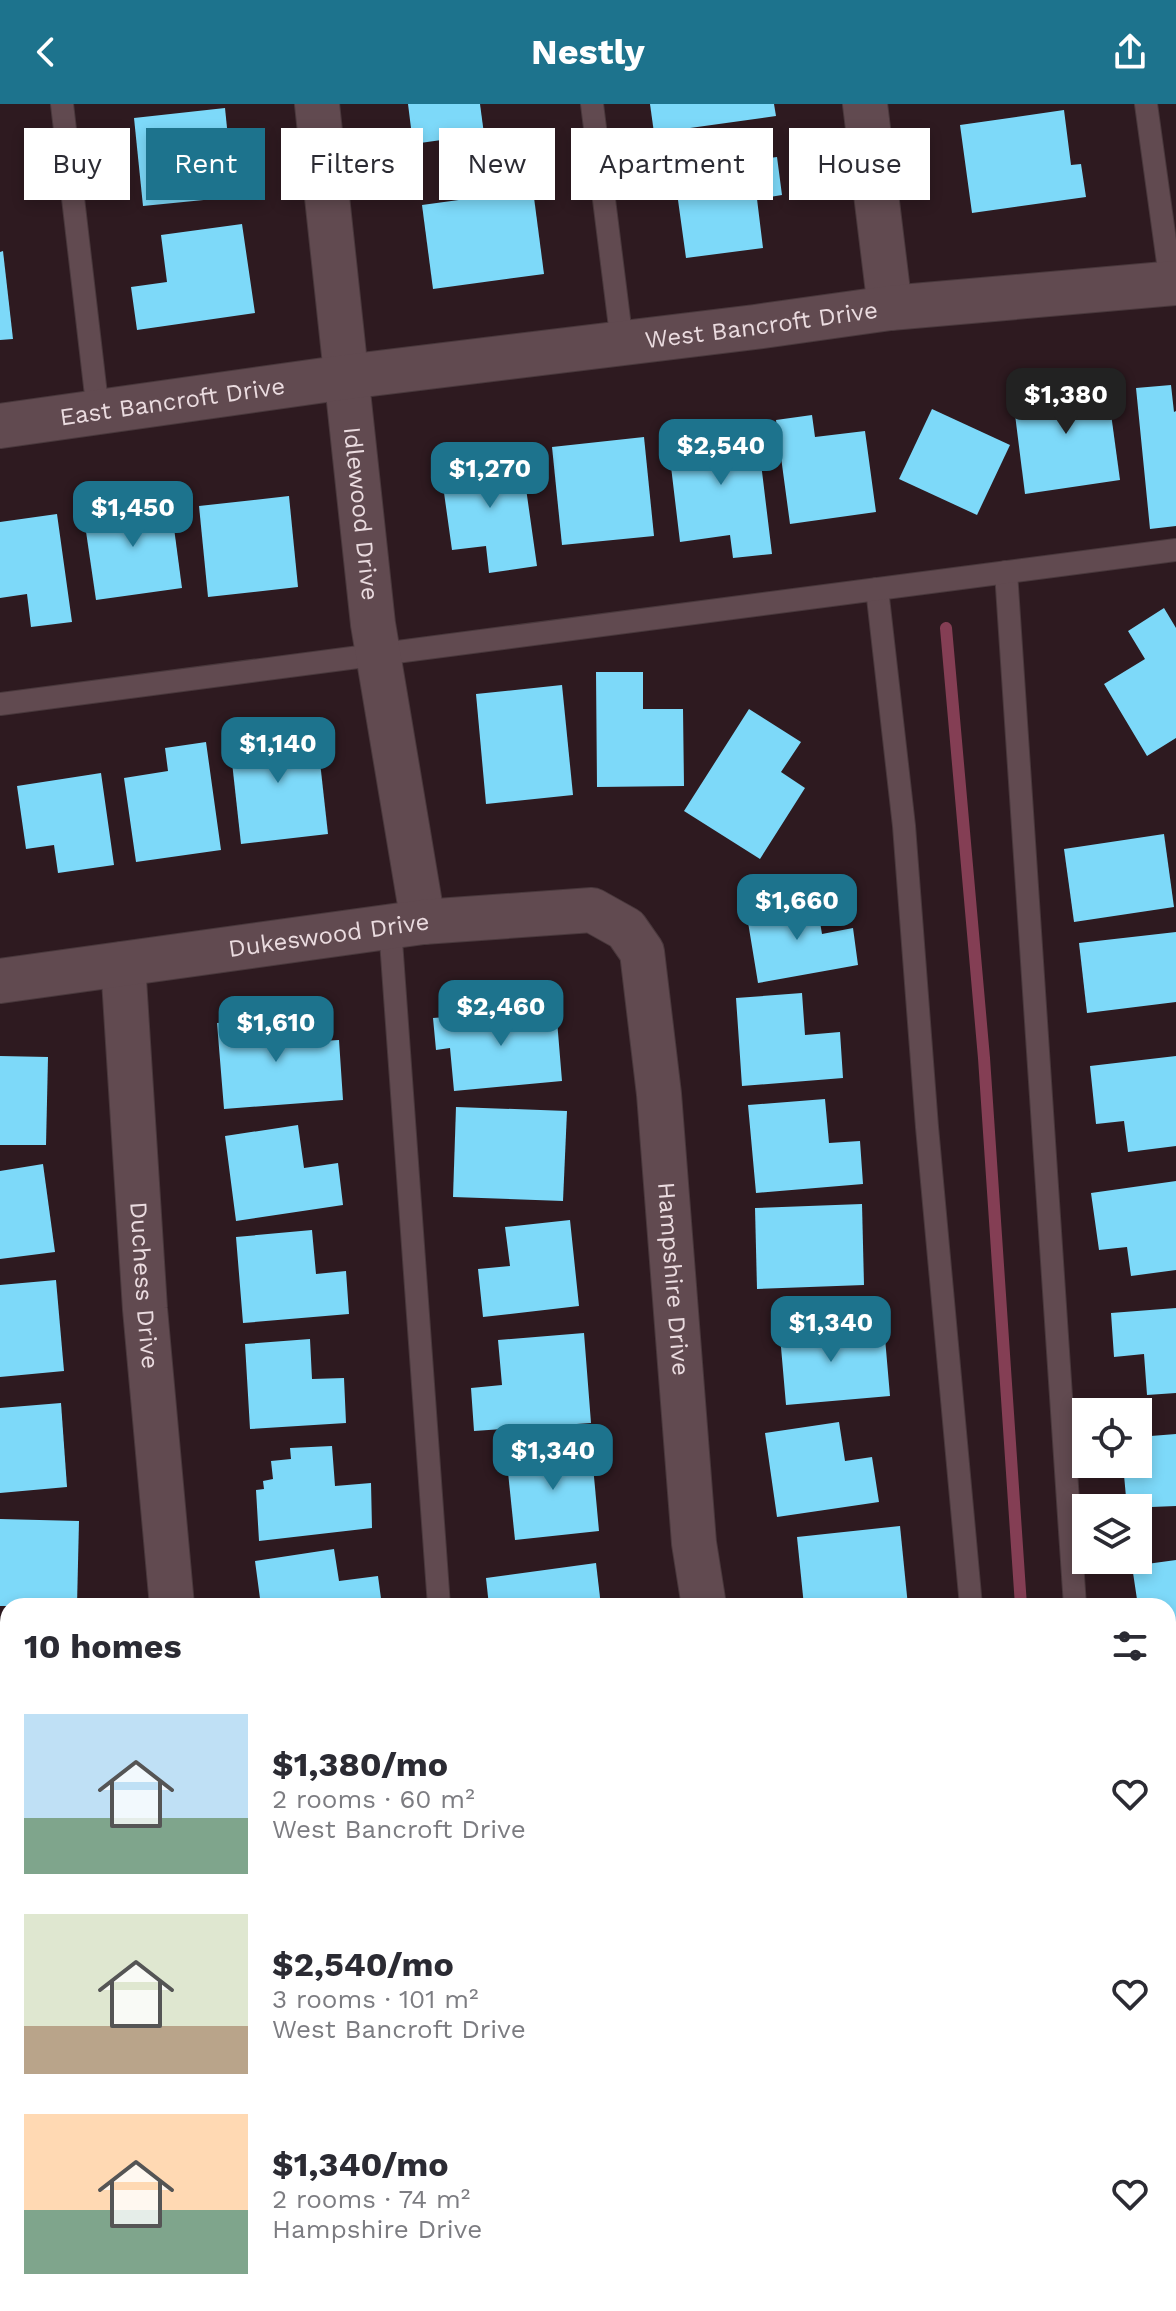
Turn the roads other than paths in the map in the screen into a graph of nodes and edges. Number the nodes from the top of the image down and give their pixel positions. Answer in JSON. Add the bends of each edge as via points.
{"nodes":[{"id":1,"x":62,"y":104,"type":"edge"},
{"id":2,"x":317,"y":104,"type":"edge"},
{"id":3,"x":592,"y":104,"type":"edge"},
{"id":4,"x":865,"y":104,"type":"edge"},
{"id":5,"x":1146,"y":104,"type":"edge"},
{"id":6,"x":1173,"y":283,"type":"edge"},
{"id":7,"x":890,"y":308,"type":"junction"},
{"id":8,"x":622,"y":343,"type":"junction"},
{"id":9,"x":346,"y":377,"type":"junction"},
{"id":10,"x":98,"y":412,"type":"junction"},
{"id":11,"x":0,"y":426,"type":"edge"},
{"id":12,"x":1176,"y":550,"type":"edge"},
{"id":13,"x":1006,"y":572,"type":"junction"},
{"id":14,"x":877,"y":589,"type":"junction"},
{"id":15,"x":379,"y":655,"type":"junction"},
{"id":16,"x":0,"y":704,"type":"edge"},
{"id":17,"x":406,"y":924,"type":"junction"},
{"id":18,"x":642,"y":952,"type":"joint"},
{"id":19,"x":123,"y":964,"type":"junction"},
{"id":20,"x":0,"y":981,"type":"edge"},
{"id":21,"x":171,"y":1598,"type":"edge"},
{"id":22,"x":439,"y":1598,"type":"edge"},
{"id":23,"x":703,"y":1598,"type":"edge"},
{"id":24,"x":970,"y":1598,"type":"edge"},
{"id":25,"x":1074,"y":1598,"type":"edge"}],
"edges":[{"from":1,"to":10,"type":"lane"},
{"from":2,"to":9,"type":"street","name":"Idlewood Drive"},
{"from":3,"to":8,"type":"lane"},
{"from":4,"to":7,"type":"street"},
{"from":5,"to":6,"type":"lane"},
{"from":6,"to":7,"type":"street","name":"West Bancroft Drive"},
{"from":7,"to":8,"type":"street","name":"West Bancroft Drive"},
{"from":8,"to":9,"type":"street","name":"West Bancroft Drive"},
{"from":9,"to":10,"type":"street","name":"East Bancroft Drive"},
{"from":9,"to":15,"type":"street","name":"Idlewood Drive"},
{"from":10,"to":11,"type":"street","name":"East Bancroft Drive"},
{"from":12,"to":13,"type":"lane"},
{"from":13,"to":14,"type":"lane"},
{"from":13,"to":25,"type":"lane"},
{"from":14,"to":15,"type":"lane"},
{"from":14,"to":24,"type":"lane","via":[[904,826]]},
{"from":15,"to":16,"type":"lane"},
{"from":15,"to":17,"type":"street","name":"Idlewood Drive"},
{"from":17,"to":18,"type":"street","name":"Dukeswood Drive","via":[[592,910],[626,929]]},
{"from":17,"to":19,"type":"street","name":"Dukeswood Drive"},
{"from":17,"to":22,"type":"lane"},
{"from":18,"to":23,"type":"street","name":"Hampshire Drive"},
{"from":19,"to":20,"type":"street","name":"Dukeswood Drive"},
{"from":19,"to":21,"type":"street","name":"Duchess Drive","via":[[145,1309]]}]}
